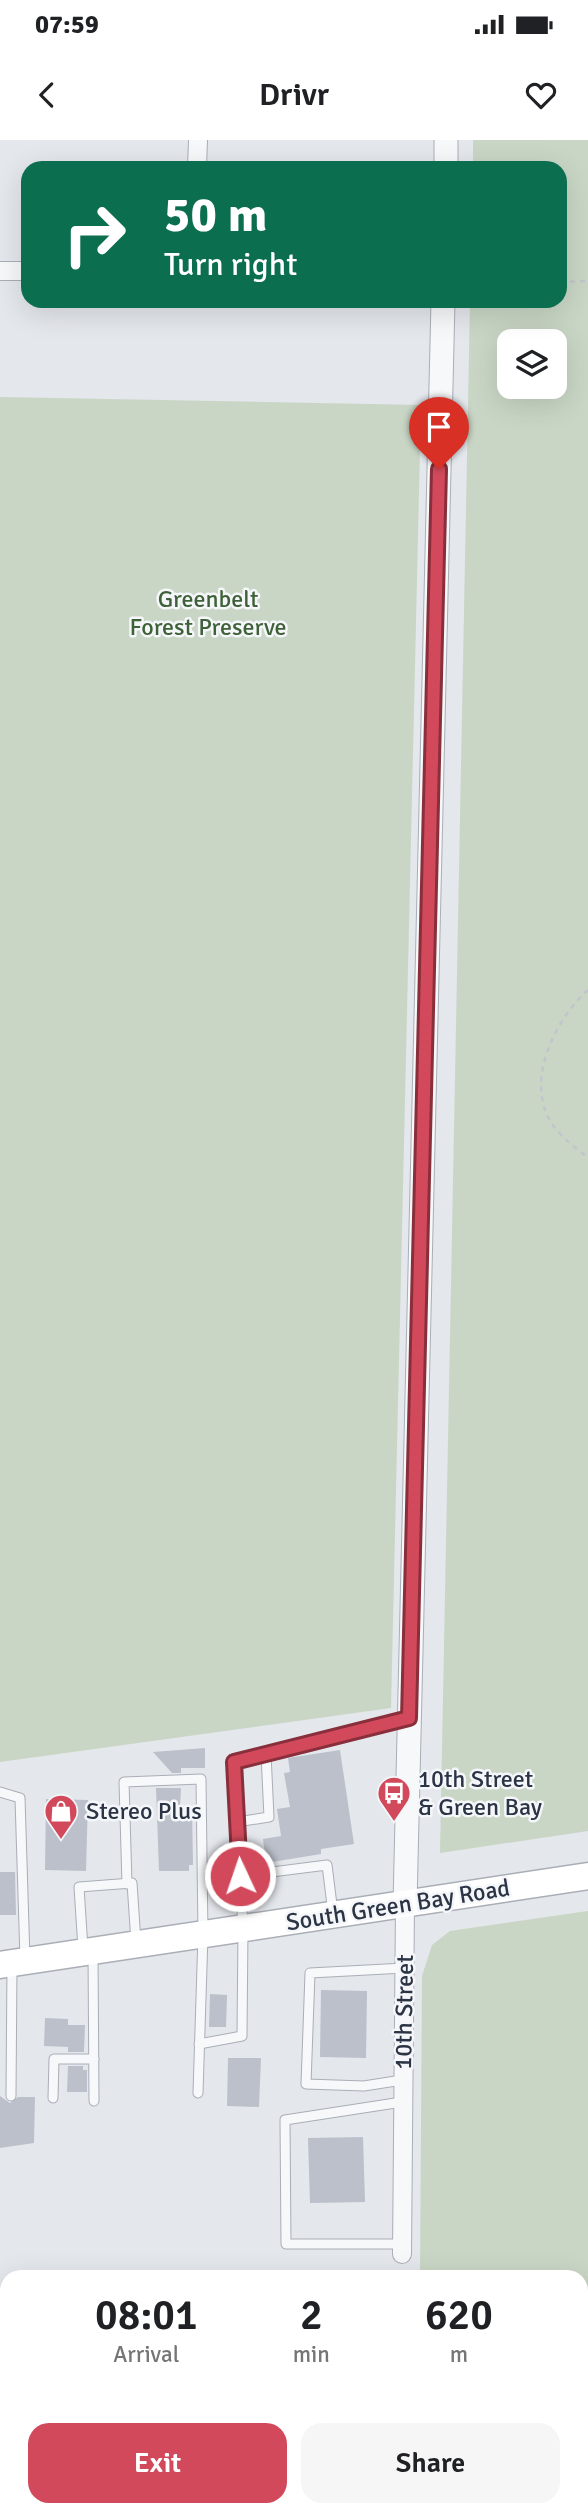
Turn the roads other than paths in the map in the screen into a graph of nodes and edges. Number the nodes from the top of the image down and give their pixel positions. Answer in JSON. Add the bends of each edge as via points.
{"nodes":[{"id":1,"x":198,"y":140,"type":"edge"},
{"id":2,"x":446,"y":140,"type":"edge"},
{"id":3,"x":197,"y":161,"type":"edge"},
{"id":4,"x":446,"y":161,"type":"edge"},
{"id":5,"x":0,"y":271,"type":"edge"},
{"id":6,"x":21,"y":271,"type":"edge"},
{"id":7,"x":443,"y":308,"type":"edge"},
{"id":8,"x":409,"y":1718,"type":"junction"},
{"id":9,"x":265,"y":1755,"type":"junction"},
{"id":10,"x":0,"y":1793,"type":"edge"},
{"id":11,"x":237,"y":1822,"type":"junction"},
{"id":12,"x":240,"y":1876,"type":"junction"},
{"id":13,"x":588,"y":1876,"type":"edge"},
{"id":14,"x":127,"y":1884,"type":"junction"},
{"id":15,"x":405,"y":1904,"type":"junction"},
{"id":16,"x":333,"y":1915,"type":"junction"},
{"id":17,"x":243,"y":1929,"type":"junction"},
{"id":18,"x":203,"y":1935,"type":"junction"},
{"id":19,"x":136,"y":1944,"type":"junction"},
{"id":20,"x":88,"y":1952,"type":"junction"},
{"id":21,"x":12,"y":1963,"type":"edge"},
{"id":22,"x":405,"y":1968,"type":"junction"},
{"id":23,"x":199,"y":2044,"type":"junction"},
{"id":24,"x":94,"y":2059,"type":"junction"},
{"id":25,"x":402,"y":2080,"type":"junction"},
{"id":26,"x":198,"y":2093,"type":"dead end"},
{"id":27,"x":10,"y":2095,"type":"dead end"},
{"id":28,"x":53,"y":2098,"type":"dead end"},
{"id":29,"x":94,"y":2101,"type":"dead end"},
{"id":30,"x":402,"y":2102,"type":"junction"},
{"id":31,"x":402,"y":2249,"type":"joint"}],
"edges":[{"from":1,"to":3,"type":"street"},
{"from":2,"to":4,"type":"street"},
{"from":5,"to":6,"type":"street"},
{"from":7,"to":8,"type":"street","name":"10th Street"},
{"from":8,"to":9,"type":"lane"},
{"from":8,"to":15,"type":"street","name":"10th Street"},
{"from":9,"to":11,"type":"lane","via":[[234,1762]]},
{"from":9,"to":11,"type":"lane","via":[[270,1817]]},
{"from":10,"to":21,"type":"lane","via":[[20,1798]]},
{"from":11,"to":12,"type":"lane"},
{"from":12,"to":16,"type":"lane","via":[[327,1865]]},
{"from":12,"to":17,"type":"lane"},
{"from":13,"to":15,"type":"main road","name":"South Green Bay Road"},
{"from":14,"to":18,"type":"lane","via":[[124,1782],[201,1779]]},
{"from":14,"to":19,"type":"lane","via":[[132,1883]]},
{"from":14,"to":20,"type":"lane","via":[[79,1887]]},
{"from":15,"to":16,"type":"main road","name":"South Green Bay Road"},
{"from":15,"to":22,"type":"street","name":"10th Street"},
{"from":16,"to":17,"type":"main road","name":"South Green Bay Road"},
{"from":17,"to":18,"type":"main road","name":"South Green Bay Road"},
{"from":17,"to":23,"type":"lane","via":[[242,2036]]},
{"from":18,"to":19,"type":"main road","name":"South Green Bay Road"},
{"from":18,"to":23,"type":"lane"},
{"from":19,"to":20,"type":"main road","name":"South Green Bay Road"},
{"from":20,"to":21,"type":"main road","name":"South Green Bay Road"},
{"from":20,"to":24,"type":"lane"},
{"from":21,"to":27,"type":"lane"},
{"from":22,"to":25,"type":"street","name":"10th Street"},
{"from":22,"to":25,"type":"lane","via":[[310,1973],[306,2084],[364,2087]]},
{"from":23,"to":26,"type":"lane"},
{"from":24,"to":28,"type":"lane","via":[[54,2059]]},
{"from":24,"to":29,"type":"lane"},
{"from":25,"to":30,"type":"street","name":"10th Street"},
{"from":30,"to":31,"type":"street","name":"10th Street"},
{"from":30,"to":31,"type":"lane","via":[[285,2120],[286,2244]]}]}
